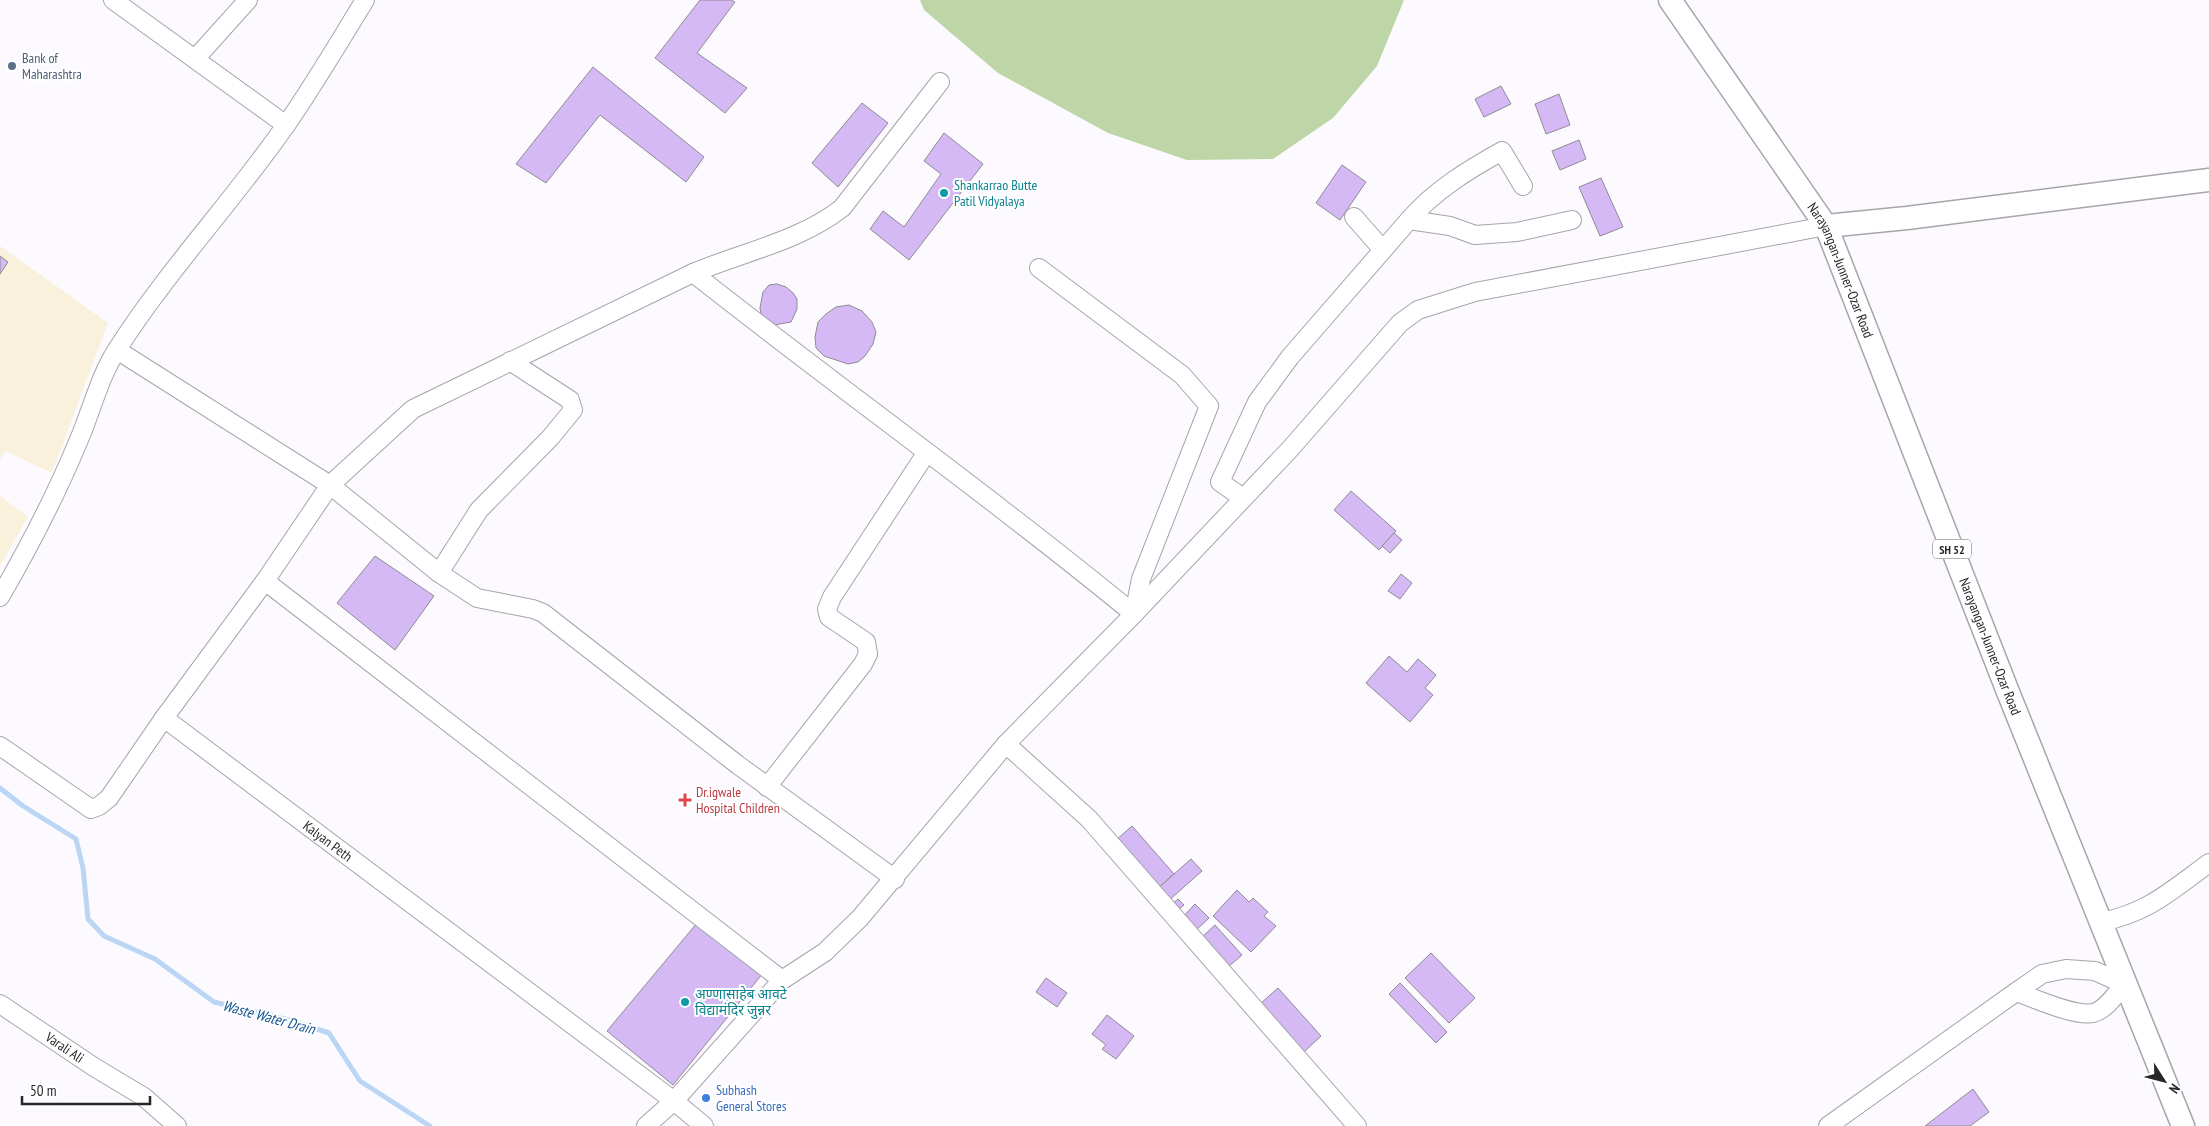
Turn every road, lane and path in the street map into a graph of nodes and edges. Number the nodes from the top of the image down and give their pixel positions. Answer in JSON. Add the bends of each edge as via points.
{"nodes":[{"id":1,"x":248,"y":0,"type":"edge"},
{"id":2,"x":364,"y":0,"type":"edge"},
{"id":3,"x":1670,"y":0,"type":"edge"},
{"id":4,"x":125,"y":3,"type":"edge"},
{"id":5,"x":195,"y":59,"type":"junction"},
{"id":6,"x":940,"y":82,"type":"dead end"},
{"id":7,"x":286,"y":125,"type":"junction"},
{"id":8,"x":2209,"y":180,"type":"edge"},
{"id":9,"x":1523,"y":186,"type":"dead end"},
{"id":10,"x":1354,"y":217,"type":"dead end"},
{"id":11,"x":1409,"y":220,"type":"junction"},
{"id":12,"x":1572,"y":220,"type":"dead end"},
{"id":13,"x":1826,"y":226,"type":"junction"},
{"id":14,"x":1383,"y":250,"type":"junction"},
{"id":15,"x":1039,"y":268,"type":"dead end"},
{"id":16,"x":694,"y":273,"type":"junction"},
{"id":17,"x":117,"y":350,"type":"junction"},
{"id":18,"x":510,"y":361,"type":"junction"},
{"id":19,"x":927,"y":452,"type":"junction"},
{"id":20,"x":330,"y":485,"type":"junction"},
{"id":21,"x":1243,"y":498,"type":"junction"},
{"id":22,"x":439,"y":573,"type":"junction"},
{"id":23,"x":265,"y":581,"type":"junction"},
{"id":24,"x":0,"y":597,"type":"edge"},
{"id":25,"x":1134,"y":614,"type":"junction"},
{"id":26,"x":164,"y":718,"type":"junction"},
{"id":27,"x":1006,"y":744,"type":"junction"},
{"id":28,"x":0,"y":746,"type":"edge"},
{"id":29,"x":767,"y":787,"type":"junction"},
{"id":30,"x":2209,"y":863,"type":"edge"},
{"id":31,"x":895,"y":879,"type":"junction"},
{"id":32,"x":2101,"y":922,"type":"junction"},
{"id":33,"x":782,"y":980,"type":"junction"},
{"id":34,"x":2124,"y":984,"type":"junction"},
{"id":35,"x":2016,"y":992,"type":"junction"},
{"id":36,"x":0,"y":1004,"type":"edge"},
{"id":37,"x":674,"y":1101,"type":"junction"},
{"id":38,"x":173,"y":1125,"type":"edge"},
{"id":39,"x":646,"y":1126,"type":"edge"},
{"id":40,"x":704,"y":1126,"type":"edge"},
{"id":41,"x":1357,"y":1126,"type":"edge"},
{"id":42,"x":1828,"y":1126,"type":"edge"},
{"id":43,"x":2183,"y":1126,"type":"edge"}],
"edges":[{"from":1,"to":5,"type":"street"},
{"from":2,"to":7,"type":"street"},
{"from":3,"to":13,"type":"main road","name":"Narayangan-Junner-Ozar Road","number":"SH 52"},
{"from":4,"to":5,"type":"street"},
{"from":5,"to":7,"type":"street"},
{"from":6,"to":16,"type":"street","via":[[842,208],[825,222]]},
{"from":7,"to":17,"type":"street","via":[[150,301]]},
{"from":8,"to":13,"type":"main road"},
{"from":9,"to":11,"type":"street","via":[[1502,151],[1470,169],[1426,201]]},
{"from":10,"to":14,"type":"street"},
{"from":11,"to":12,"type":"street","via":[[1450,226],[1475,235],[1518,232]]},
{"from":11,"to":14,"type":"street"},
{"from":13,"to":21,"type":"street","via":[[1475,292],[1418,310],[1400,324]]},
{"from":13,"to":32,"type":"main road","name":"Narayangan-Junner-Ozar Road","number":"SH 52"},
{"from":14,"to":21,"type":"street","via":[[1290,357],[1257,402],[1220,482]]},
{"from":15,"to":25,"type":"street","via":[[1182,375],[1208,406],[1141,579]]},
{"from":16,"to":18,"type":"street"},
{"from":16,"to":19,"type":"street"},
{"from":17,"to":20,"type":"street"},
{"from":17,"to":24,"type":"street","via":[[98,386],[79,441],[40,524]]},
{"from":18,"to":20,"type":"street","via":[[413,409]]},
{"from":18,"to":22,"type":"street","via":[[570,400],[574,410],[479,510]]},
{"from":19,"to":25,"type":"street","via":[[1031,530]]},
{"from":19,"to":29,"type":"street","via":[[827,609],[829,618],[866,642],[868,654],[864,664]]},
{"from":20,"to":22,"type":"street"},
{"from":20,"to":23,"type":"street"},
{"from":21,"to":25,"type":"street"},
{"from":22,"to":29,"type":"street","via":[[477,598],[543,613]]},
{"from":23,"to":26,"type":"street"},
{"from":23,"to":33,"type":"street"},
{"from":25,"to":27,"type":"street"},
{"from":26,"to":28,"type":"street","via":[[109,798],[91,809]]},
{"from":26,"to":37,"type":"street","name":"Kalyan Peth"},
{"from":27,"to":31,"type":"street"},
{"from":27,"to":41,"type":"street","via":[[1089,819]]},
{"from":29,"to":31,"type":"street"},
{"from":30,"to":32,"type":"street","via":[[2150,906],[2124,918]]},
{"from":31,"to":33,"type":"street","via":[[825,952]]},
{"from":32,"to":34,"type":"main road","name":"Narayangan-Junner-Ozar Road","number":"SH 52"},
{"from":33,"to":37,"type":"street"},
{"from":34,"to":35,"type":"street","via":[[2095,971],[2066,969],[2042,974]]},
{"from":34,"to":35,"type":"street","via":[[2106,1005],[2092,1013],[2075,1012]]},
{"from":34,"to":43,"type":"main road","name":"Narayangan-Junner-Ozar Road","number":"SH 52"},
{"from":35,"to":42,"type":"street"},
{"from":36,"to":38,"type":"street","name":"Varali Ali","via":[[144,1097]]},
{"from":37,"to":39,"type":"street"},
{"from":37,"to":40,"type":"street","name":"Kalyan Peth"}]}
